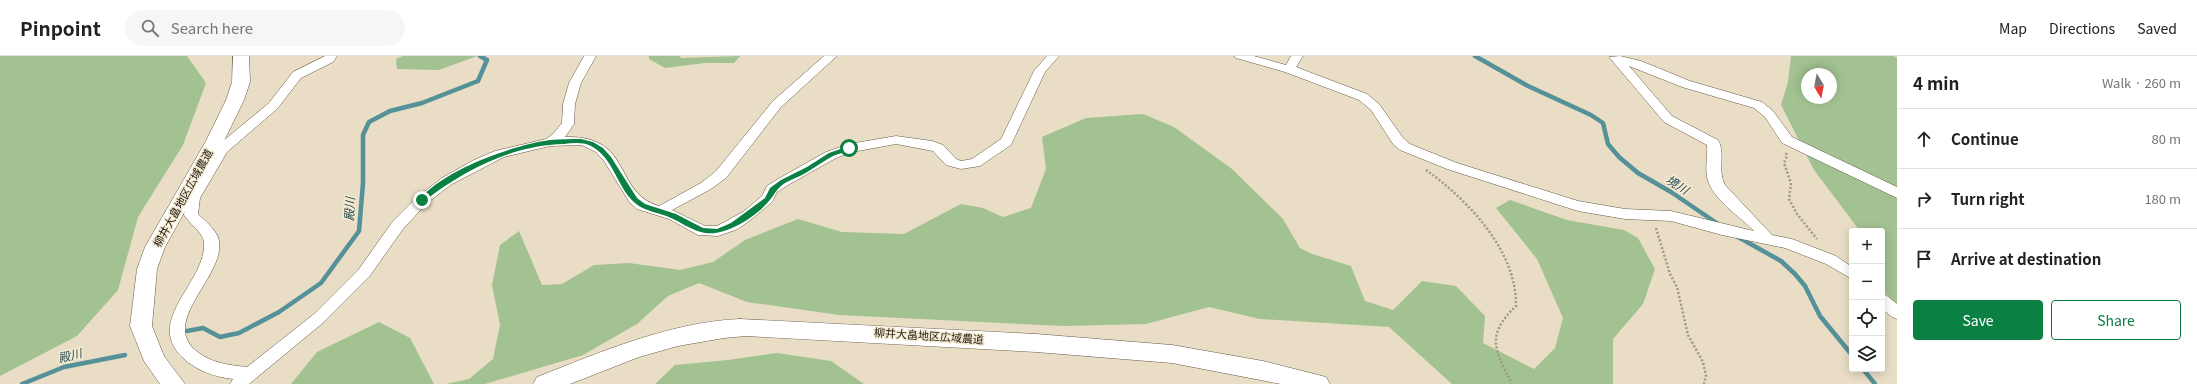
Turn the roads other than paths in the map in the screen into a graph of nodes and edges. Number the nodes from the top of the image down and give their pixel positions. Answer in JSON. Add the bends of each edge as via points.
{"nodes":[{"id":1,"x":241,"y":56,"type":"edge"},
{"id":2,"x":330,"y":56,"type":"edge"},
{"id":3,"x":590,"y":56,"type":"edge"},
{"id":4,"x":831,"y":56,"type":"edge"},
{"id":5,"x":1053,"y":56,"type":"edge"},
{"id":6,"x":1240,"y":56,"type":"edge"},
{"id":7,"x":1296,"y":56,"type":"edge"},
{"id":8,"x":1616,"y":58,"type":"edge"},
{"id":9,"x":1289,"y":69,"type":"junction"},
{"id":10,"x":550,"y":142,"type":"junction"},
{"id":11,"x":1897,"y":192,"type":"edge"},
{"id":12,"x":662,"y":211,"type":"junction"},
{"id":13,"x":1766,"y":238,"type":"junction"},
{"id":14,"x":1849,"y":272,"type":"edge"},
{"id":15,"x":1885,"y":303,"type":"edge"},
{"id":16,"x":1897,"y":313,"type":"edge"},
{"id":17,"x":243,"y":379,"type":"edge"},
{"id":18,"x":173,"y":384,"type":"edge"},
{"id":19,"x":544,"y":384,"type":"edge"},
{"id":20,"x":1318,"y":384,"type":"edge"}],
"edges":[{"from":1,"to":18,"type":"street","name":"柳井大畠地区広域農道","via":[[241,82],[235,100],[215,141],[155,247],[147,269],[141,326],[155,361]]},
{"from":2,"to":17,"type":"street","via":[[329,59],[297,75],[286,93],[273,106],[222,149],[193,198],[191,215],[211,238],[211,252],[206,268],[178,320],[177,333],[182,347],[197,361]]},
{"from":3,"to":10,"type":"street","via":[[575,83],[569,104],[568,124],[564,131]]},
{"from":4,"to":12,"type":"street","via":[[785,95],[745,148],[712,182]]},
{"from":5,"to":12,"type":"street","via":[[1040,71],[1006,142],[975,163],[961,165],[950,162],[938,148],[927,144],[884,141],[831,154],[772,189],[767,199],[748,215],[718,231],[703,231]]},
{"from":6,"to":9,"type":"street"},
{"from":7,"to":9,"type":"street"},
{"from":8,"to":11,"type":"street","via":[[1686,84],[1758,106],[1769,114],[1780,132],[1796,146]]},
{"from":8,"to":13,"type":"street","via":[[1668,119],[1713,143],[1715,178]]},
{"from":9,"to":13,"type":"street","via":[[1363,97],[1375,108],[1398,141],[1418,153],[1556,200],[1625,214],[1671,216],[1722,230]]},
{"from":10,"to":12,"type":"street","via":[[581,141],[601,149],[635,200],[642,206]]},
{"from":10,"to":17,"type":"street","via":[[500,154],[480,162],[447,181],[422,200],[398,225],[364,273],[319,318]]},
{"from":13,"to":14,"type":"street","via":[[1805,249],[1831,260]]},
{"from":15,"to":16,"type":"street"},
{"from":19,"to":20,"type":"street","name":"柳井大畠地区広域農道","via":[[640,348],[725,328],[1020,342],[1172,354],[1263,370]]}]}
